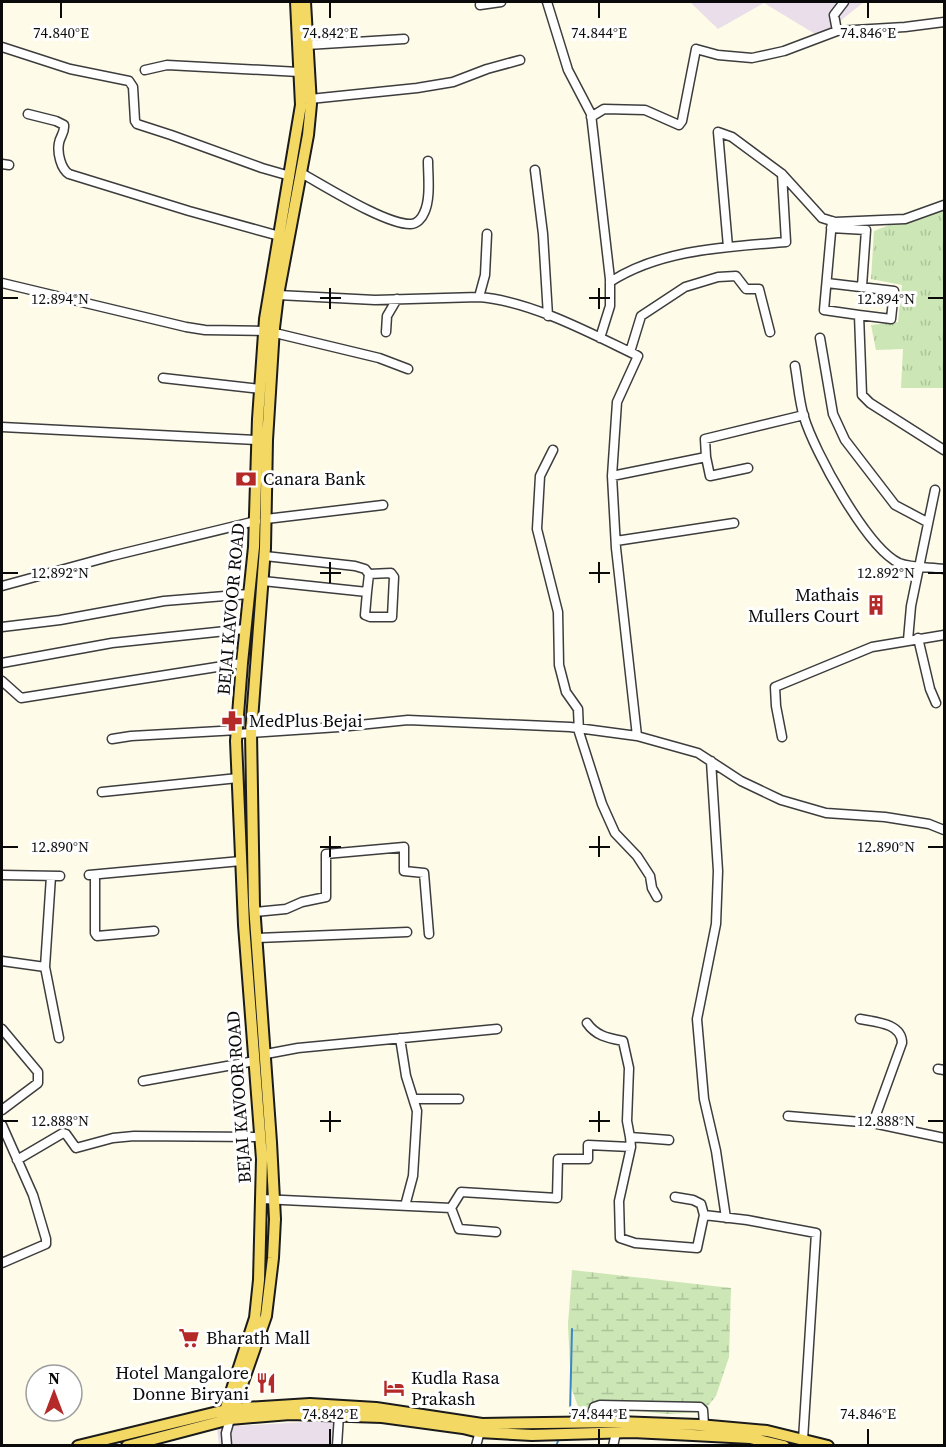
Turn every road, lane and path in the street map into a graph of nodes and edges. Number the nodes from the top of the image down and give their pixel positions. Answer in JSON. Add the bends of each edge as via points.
{"nodes":[{"id":1,"x":296,"y":2,"type":"edge"},
{"id":2,"x":305,"y":2,"type":"edge"},
{"id":3,"x":501,"y":2,"type":"edge"},
{"id":4,"x":547,"y":2,"type":"edge"},
{"id":5,"x":844,"y":2,"type":"edge"},
{"id":6,"x":480,"y":5,"type":"dead end"},
{"id":7,"x":945,"y":22,"type":"edge"},
{"id":8,"x":837,"y":31,"type":"junction"},
{"id":9,"x":404,"y":39,"type":"dead end"},
{"id":10,"x":307,"y":45,"type":"junction"},
{"id":11,"x":2,"y":47,"type":"edge"},
{"id":12,"x":520,"y":60,"type":"dead end"},
{"id":13,"x":145,"y":70,"type":"dead end"},
{"id":14,"x":299,"y":72,"type":"junction"},
{"id":15,"x":310,"y":99,"type":"junction"},
{"id":16,"x":28,"y":114,"type":"dead end"},
{"id":17,"x":591,"y":117,"type":"junction"},
{"id":18,"x":428,"y":161,"type":"dead end"},
{"id":19,"x":535,"y":170,"type":"dead end"},
{"id":20,"x":301,"y":173,"type":"junction"},
{"id":21,"x":782,"y":174,"type":"junction"},
{"id":22,"x":290,"y":176,"type":"junction"},
{"id":23,"x":945,"y":205,"type":"edge"},
{"id":24,"x":832,"y":224,"type":"junction"},
{"id":25,"x":487,"y":234,"type":"dead end"},
{"id":26,"x":284,"y":237,"type":"junction"},
{"id":27,"x":728,"y":247,"type":"junction"},
{"id":28,"x":610,"y":282,"type":"junction"},
{"id":29,"x":2,"y":283,"type":"edge"},
{"id":30,"x":827,"y":283,"type":"junction"},
{"id":31,"x":862,"y":286,"type":"junction"},
{"id":32,"x":278,"y":295,"type":"junction"},
{"id":33,"x":479,"y":297,"type":"junction"},
{"id":34,"x":397,"y":299,"type":"junction"},
{"id":35,"x":859,"y":315,"type":"junction"},
{"id":36,"x":548,"y":316,"type":"junction"},
{"id":37,"x":269,"y":329,"type":"junction"},
{"id":38,"x":386,"y":332,"type":"dead end"},
{"id":39,"x":770,"y":332,"type":"dead end"},
{"id":40,"x":600,"y":338,"type":"junction"},
{"id":41,"x":820,"y":339,"type":"dead end"},
{"id":42,"x":630,"y":352,"type":"junction"},
{"id":43,"x":795,"y":366,"type":"dead end"},
{"id":44,"x":408,"y":369,"type":"dead end"},
{"id":45,"x":163,"y":378,"type":"dead end"},
{"id":46,"x":261,"y":389,"type":"junction"},
{"id":47,"x":804,"y":415,"type":"junction"},
{"id":48,"x":2,"y":427,"type":"edge"},
{"id":49,"x":257,"y":440,"type":"junction"},
{"id":50,"x":554,"y":450,"type":"dead end"},
{"id":51,"x":945,"y":450,"type":"edge"},
{"id":52,"x":706,"y":457,"type":"junction"},
{"id":53,"x":748,"y":468,"type":"dead end"},
{"id":54,"x":612,"y":476,"type":"junction"},
{"id":55,"x":935,"y":490,"type":"dead end"},
{"id":56,"x":383,"y":506,"type":"dead end"},
{"id":57,"x":264,"y":519,"type":"junction"},
{"id":58,"x":927,"y":522,"type":"junction"},
{"id":59,"x":734,"y":523,"type":"dead end"},
{"id":60,"x":616,"y":541,"type":"junction"},
{"id":61,"x":265,"y":556,"type":"junction"},
{"id":62,"x":919,"y":566,"type":"junction"},
{"id":63,"x":945,"y":569,"type":"edge"},
{"id":64,"x":369,"y":574,"type":"junction"},
{"id":65,"x":263,"y":581,"type":"junction"},
{"id":66,"x":2,"y":586,"type":"edge"},
{"id":67,"x":367,"y":592,"type":"junction"},
{"id":68,"x":249,"y":594,"type":"junction"},
{"id":69,"x":2,"y":627,"type":"edge"},
{"id":70,"x":245,"y":629,"type":"junction"},
{"id":71,"x":945,"y":635,"type":"edge"},
{"id":72,"x":918,"y":638,"type":"junction"},
{"id":73,"x":908,"y":640,"type":"junction"},
{"id":74,"x":2,"y":663,"type":"edge"},
{"id":75,"x":242,"y":663,"type":"junction"},
{"id":76,"x":2,"y":681,"type":"edge"},
{"id":77,"x":936,"y":703,"type":"dead end"},
{"id":78,"x":579,"y":728,"type":"junction"},
{"id":79,"x":237,"y":732,"type":"junction"},
{"id":80,"x":251,"y":733,"type":"junction"},
{"id":81,"x":638,"y":736,"type":"junction"},
{"id":82,"x":782,"y":736,"type":"dead end"},
{"id":83,"x":112,"y":739,"type":"dead end"},
{"id":84,"x":711,"y":761,"type":"junction"},
{"id":85,"x":238,"y":778,"type":"junction"},
{"id":86,"x":102,"y":792,"type":"dead end"},
{"id":87,"x":945,"y":830,"type":"edge"},
{"id":88,"x":241,"y":861,"type":"junction"},
{"id":89,"x":2,"y":875,"type":"edge"},
{"id":90,"x":657,"y":897,"type":"dead end"},
{"id":91,"x":255,"y":912,"type":"junction"},
{"id":92,"x":154,"y":931,"type":"dead end"},
{"id":93,"x":407,"y":932,"type":"dead end"},
{"id":94,"x":429,"y":934,"type":"dead end"},
{"id":95,"x":257,"y":938,"type":"junction"},
{"id":96,"x":2,"y":961,"type":"edge"},
{"id":97,"x":45,"y":967,"type":"junction"},
{"id":98,"x":860,"y":1019,"type":"dead end"},
{"id":99,"x":587,"y":1023,"type":"dead end"},
{"id":100,"x":2,"y":1029,"type":"edge"},
{"id":101,"x":497,"y":1029,"type":"dead end"},
{"id":102,"x":59,"y":1038,"type":"dead end"},
{"id":103,"x":400,"y":1038,"type":"junction"},
{"id":104,"x":266,"y":1054,"type":"junction"},
{"id":105,"x":255,"y":1061,"type":"junction"},
{"id":106,"x":143,"y":1081,"type":"dead end"},
{"id":107,"x":414,"y":1099,"type":"junction"},
{"id":108,"x":459,"y":1099,"type":"dead end"},
{"id":109,"x":2,"y":1110,"type":"edge"},
{"id":110,"x":788,"y":1116,"type":"dead end"},
{"id":111,"x":873,"y":1123,"type":"junction"},
{"id":112,"x":2,"y":1125,"type":"edge"},
{"id":113,"x":261,"y":1137,"type":"junction"},
{"id":114,"x":630,"y":1137,"type":"junction"},
{"id":115,"x":945,"y":1138,"type":"edge"},
{"id":116,"x":669,"y":1140,"type":"dead end"},
{"id":117,"x":631,"y":1147,"type":"junction"},
{"id":118,"x":16,"y":1160,"type":"junction"},
{"id":119,"x":675,"y":1197,"type":"dead end"},
{"id":120,"x":262,"y":1199,"type":"junction"},
{"id":121,"x":274,"y":1199,"type":"junction"},
{"id":122,"x":405,"y":1206,"type":"junction"},
{"id":123,"x":451,"y":1208,"type":"junction"},
{"id":124,"x":704,"y":1215,"type":"junction"},
{"id":125,"x":726,"y":1218,"type":"junction"},
{"id":126,"x":496,"y":1232,"type":"dead end"},
{"id":127,"x":2,"y":1263,"type":"edge"},
{"id":128,"x":227,"y":1415,"type":"junction"},
{"id":129,"x":339,"y":1415,"type":"junction"},
{"id":130,"x":590,"y":1422,"type":"junction"},
{"id":131,"x":480,"y":1428,"type":"junction"},
{"id":132,"x":616,"y":1432,"type":"junction"},
{"id":133,"x":703,"y":1435,"type":"edge"},
{"id":134,"x":803,"y":1440,"type":"junction"},
{"id":135,"x":78,"y":1446,"type":"edge"},
{"id":136,"x":127,"y":1446,"type":"edge"},
{"id":137,"x":227,"y":1446,"type":"edge"},
{"id":138,"x":338,"y":1446,"type":"edge"},
{"id":139,"x":476,"y":1446,"type":"edge"},
{"id":140,"x":613,"y":1446,"type":"edge"},
{"id":141,"x":784,"y":1446,"type":"edge"},
{"id":142,"x":828,"y":1446,"type":"edge"}],
"edges":[{"from":1,"to":14,"type":"main road","name":"BEJAI KAVOOR ROAD"},
{"from":2,"to":10,"type":"main road","name":"BEJAI KAVOOR ROAD"},
{"from":3,"to":6,"type":"street"},
{"from":4,"to":17,"type":"street","via":[[568,70]]},
{"from":5,"to":8,"type":"street","via":[[834,15]]},
{"from":7,"to":8,"type":"street"},
{"from":8,"to":17,"type":"street","via":[[784,51],[752,58],[696,49],[679,125],[645,110],[604,109]]},
{"from":9,"to":10,"type":"street"},
{"from":10,"to":15,"type":"main road","name":"BEJAI KAVOOR ROAD"},
{"from":11,"to":22,"type":"street","via":[[70,69],[129,81],[137,124]]},
{"from":12,"to":15,"type":"street","via":[[453,82]]},
{"from":13,"to":14,"type":"street","via":[[167,64]]},
{"from":14,"to":22,"type":"main road","name":"BEJAI KAVOOR ROAD","via":[[301,105]]},
{"from":15,"to":20,"type":"main road","name":"BEJAI KAVOOR ROAD"},
{"from":16,"to":26,"type":"street","via":[[64,125],[59,147],[62,167],[69,174]]},
{"from":17,"to":28,"type":"street"},
{"from":18,"to":20,"type":"street","via":[[425,212],[410,224],[380,216]]},
{"from":19,"to":36,"type":"street"},
{"from":20,"to":26,"type":"main road","name":"BEJAI KAVOOR ROAD"},
{"from":21,"to":24,"type":"street"},
{"from":21,"to":27,"type":"street","via":[[786,242]]},
{"from":21,"to":27,"type":"street","via":[[732,137],[718,132]]},
{"from":22,"to":26,"type":"main road","name":"BEJAI KAVOOR ROAD"},
{"from":23,"to":24,"type":"street","via":[[905,219]]},
{"from":24,"to":30,"type":"street"},
{"from":24,"to":31,"type":"street","via":[[866,230]]},
{"from":25,"to":33,"type":"street","via":[[485,275]]},
{"from":26,"to":32,"type":"main road","name":"BEJAI KAVOOR ROAD"},
{"from":26,"to":37,"type":"main road","name":"BEJAI KAVOOR ROAD","via":[[270,280]]},
{"from":27,"to":28,"type":"street","via":[[687,252]]},
{"from":28,"to":40,"type":"street","via":[[610,306]]},
{"from":29,"to":37,"type":"street","via":[[186,327]]},
{"from":30,"to":31,"type":"street"},
{"from":30,"to":35,"type":"street","via":[[824,310]]},
{"from":31,"to":35,"type":"street","via":[[894,291],[891,319]]},
{"from":32,"to":34,"type":"street"},
{"from":32,"to":37,"type":"main road","name":"BEJAI KAVOOR ROAD"},
{"from":33,"to":34,"type":"street"},
{"from":33,"to":36,"type":"street","via":[[513,302]]},
{"from":34,"to":38,"type":"street","via":[[387,316]]},
{"from":35,"to":51,"type":"street","via":[[862,395]]},
{"from":36,"to":40,"type":"street"},
{"from":37,"to":44,"type":"street"},
{"from":37,"to":46,"type":"main road","name":"BEJAI KAVOOR ROAD"},
{"from":37,"to":57,"type":"main road","name":"BEJAI KAVOOR ROAD"},
{"from":39,"to":42,"type":"street","via":[[759,289],[746,289],[736,276],[718,276],[686,287],[641,316]]},
{"from":40,"to":42,"type":"street"},
{"from":41,"to":58,"type":"street","via":[[833,414],[845,440],[895,506]]},
{"from":42,"to":54,"type":"street","via":[[638,356],[617,402]]},
{"from":43,"to":47,"type":"street"},
{"from":45,"to":46,"type":"street"},
{"from":46,"to":49,"type":"main road","name":"BEJAI KAVOOR ROAD"},
{"from":47,"to":52,"type":"street","via":[[705,439]]},
{"from":47,"to":62,"type":"street","via":[[829,476],[884,554],[900,564]]},
{"from":48,"to":49,"type":"street"},
{"from":49,"to":57,"type":"main road","name":"BEJAI KAVOOR ROAD"},
{"from":50,"to":78,"type":"street","via":[[540,476],[537,529],[558,612],[559,665],[566,692],[578,709]]},
{"from":52,"to":53,"type":"street","via":[[710,476]]},
{"from":52,"to":54,"type":"street"},
{"from":54,"to":60,"type":"street"},
{"from":55,"to":58,"type":"street"},
{"from":56,"to":57,"type":"street"},
{"from":57,"to":61,"type":"main road","name":"BEJAI KAVOOR ROAD"},
{"from":57,"to":66,"type":"street"},
{"from":57,"to":68,"type":"main road","name":"BEJAI KAVOOR ROAD"},
{"from":58,"to":62,"type":"street"},
{"from":59,"to":60,"type":"street"},
{"from":60,"to":81,"type":"street"},
{"from":61,"to":64,"type":"street","via":[[355,566]]},
{"from":61,"to":65,"type":"main road","name":"BEJAI KAVOOR ROAD"},
{"from":62,"to":63,"type":"street"},
{"from":62,"to":73,"type":"street"},
{"from":64,"to":67,"type":"street"},
{"from":64,"to":67,"type":"street","via":[[393,574],[392,618],[365,615]]},
{"from":65,"to":67,"type":"street"},
{"from":65,"to":80,"type":"main road","name":"BEJAI KAVOOR ROAD"},
{"from":68,"to":69,"type":"street","via":[[164,601]]},
{"from":68,"to":70,"type":"main road","name":"BEJAI KAVOOR ROAD"},
{"from":70,"to":74,"type":"street","via":[[112,643]]},
{"from":70,"to":75,"type":"main road","name":"BEJAI KAVOOR ROAD"},
{"from":71,"to":72,"type":"street"},
{"from":72,"to":73,"type":"street"},
{"from":72,"to":77,"type":"street"},
{"from":73,"to":82,"type":"street","via":[[872,647],[776,687]]},
{"from":75,"to":76,"type":"street","via":[[21,698]]},
{"from":75,"to":79,"type":"main road","name":"BEJAI KAVOOR ROAD"},
{"from":78,"to":80,"type":"street","via":[[408,720]]},
{"from":78,"to":81,"type":"street"},
{"from":78,"to":90,"type":"street","via":[[602,804],[615,832],[638,856],[650,876]]},
{"from":79,"to":80,"type":"street"},
{"from":79,"to":83,"type":"street"},
{"from":79,"to":85,"type":"main road","name":"BEJAI KAVOOR ROAD"},
{"from":80,"to":91,"type":"main road","name":"BEJAI KAVOOR ROAD"},
{"from":81,"to":84,"type":"street","via":[[698,753]]},
{"from":84,"to":87,"type":"street","via":[[781,800],[826,813],[885,817]]},
{"from":84,"to":125,"type":"street","via":[[718,871],[716,924],[697,1019],[704,1099]]},
{"from":85,"to":86,"type":"street"},
{"from":85,"to":88,"type":"main road","name":"BEJAI KAVOOR ROAD"},
{"from":88,"to":92,"type":"street","via":[[92,875],[97,936]]},
{"from":88,"to":105,"type":"main road","name":"BEJAI KAVOOR ROAD"},
{"from":89,"to":97,"type":"street","via":[[56,876]]},
{"from":91,"to":94,"type":"street","via":[[286,909],[326,897],[326,854],[404,848],[404,870],[424,873]]},
{"from":91,"to":95,"type":"main road","name":"BEJAI KAVOOR ROAD"},
{"from":93,"to":95,"type":"street"},
{"from":95,"to":104,"type":"main road","name":"BEJAI KAVOOR ROAD"},
{"from":96,"to":97,"type":"street"},
{"from":97,"to":102,"type":"street"},
{"from":98,"to":111,"type":"street","via":[[891,1026],[902,1037]]},
{"from":99,"to":114,"type":"street","via":[[607,1038],[623,1041],[629,1068]]},
{"from":100,"to":109,"type":"street","via":[[38,1072],[38,1083]]},
{"from":101,"to":103,"type":"street"},
{"from":103,"to":104,"type":"street"},
{"from":103,"to":107,"type":"street"},
{"from":104,"to":121,"type":"main road","name":"BEJAI KAVOOR ROAD"},
{"from":105,"to":106,"type":"street"},
{"from":105,"to":113,"type":"main road","name":"BEJAI KAVOOR ROAD"},
{"from":107,"to":108,"type":"street"},
{"from":107,"to":122,"type":"street","via":[[417,1111],[413,1176]]},
{"from":110,"to":111,"type":"street"},
{"from":111,"to":115,"type":"street"},
{"from":112,"to":118,"type":"street"},
{"from":113,"to":118,"type":"street","via":[[134,1136],[76,1148],[63,1133]]},
{"from":113,"to":120,"type":"main road","name":"BEJAI KAVOOR ROAD"},
{"from":114,"to":116,"type":"street"},
{"from":114,"to":117,"type":"street"},
{"from":117,"to":123,"type":"street","via":[[588,1145],[588,1159],[558,1159],[557,1198],[460,1192]]},
{"from":117,"to":124,"type":"street","via":[[619,1201],[620,1238],[635,1243],[697,1248]]},
{"from":118,"to":127,"type":"street","via":[[33,1195],[46,1244]]},
{"from":119,"to":124,"type":"street","via":[[700,1204]]},
{"from":120,"to":121,"type":"street"},
{"from":120,"to":128,"type":"main road","name":"BEJAI KAVOOR ROAD","via":[[255,1318]]},
{"from":121,"to":122,"type":"street"},
{"from":121,"to":128,"type":"main road","name":"BEJAI KAVOOR ROAD","via":[[273,1258],[266,1316]]},
{"from":122,"to":123,"type":"street"},
{"from":123,"to":126,"type":"street","via":[[459,1229]]},
{"from":124,"to":125,"type":"street"},
{"from":125,"to":134,"type":"street","via":[[816,1233]]},
{"from":128,"to":129,"type":"main road"},
{"from":128,"to":131,"type":"main road","via":[[310,1404],[376,1408]]},
{"from":128,"to":135,"type":"main road"},
{"from":128,"to":136,"type":"main road"},
{"from":128,"to":137,"type":"street"},
{"from":129,"to":131,"type":"main road"},
{"from":129,"to":138,"type":"street"},
{"from":130,"to":131,"type":"main road"},
{"from":130,"to":133,"type":"main road"},
{"from":130,"to":133,"type":"street","via":[[594,1407],[600,1405],[700,1407]]},
{"from":131,"to":132,"type":"main road","via":[[532,1435]]},
{"from":131,"to":139,"type":"street"},
{"from":132,"to":133,"type":"main road"},
{"from":132,"to":140,"type":"street"},
{"from":133,"to":134,"type":"main road","via":[[767,1431]]},
{"from":133,"to":141,"type":"main road","via":[[750,1438]]},
{"from":134,"to":142,"type":"main road"}]}
